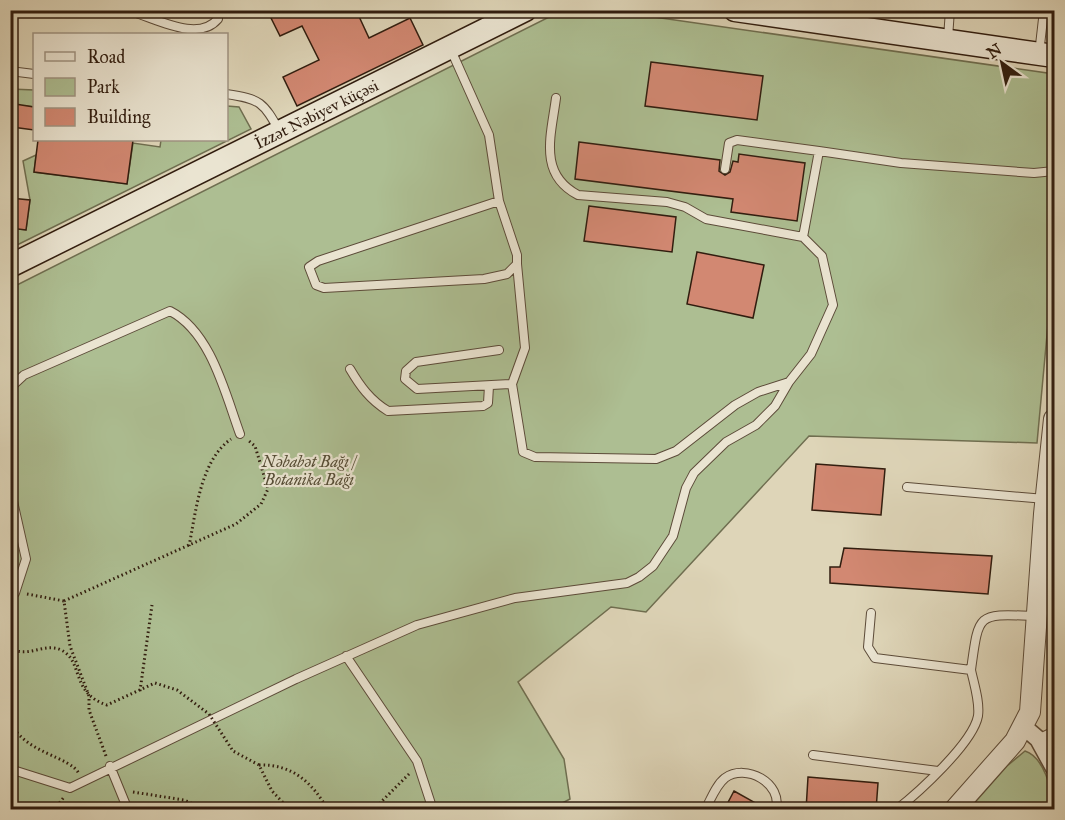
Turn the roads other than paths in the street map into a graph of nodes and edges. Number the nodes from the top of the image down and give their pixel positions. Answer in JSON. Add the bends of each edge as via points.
{"nodes":[{"id":1,"x":126,"y":10,"type":"edge"},
{"id":2,"x":217,"y":10,"type":"edge"},
{"id":3,"x":525,"y":10,"type":"edge"},
{"id":4,"x":735,"y":10,"type":"edge"},
{"id":5,"x":950,"y":10,"type":"edge"},
{"id":6,"x":1044,"y":10,"type":"edge"},
{"id":7,"x":948,"y":42,"type":"junction"},
{"id":8,"x":450,"y":48,"type":"junction"},
{"id":9,"x":1047,"y":55,"type":"edge"},
{"id":10,"x":10,"y":71,"type":"edge"},
{"id":11,"x":33,"y":74,"type":"edge"},
{"id":12,"x":228,"y":94,"type":"edge"},
{"id":13,"x":556,"y":98,"type":"dead end"},
{"id":14,"x":280,"y":132,"type":"junction"},
{"id":15,"x":819,"y":151,"type":"junction"},
{"id":16,"x":724,"y":169,"type":"dead end"},
{"id":17,"x":1054,"y":171,"type":"edge"},
{"id":18,"x":499,"y":201,"type":"junction"},
{"id":19,"x":802,"y":237,"type":"junction"},
{"id":20,"x":517,"y":264,"type":"junction"},
{"id":21,"x":10,"y":266,"type":"edge"},
{"id":22,"x":499,"y":350,"type":"dead end"},
{"id":23,"x":350,"y":369,"type":"dead end"},
{"id":24,"x":789,"y":382,"type":"junction"},
{"id":25,"x":512,"y":384,"type":"junction"},
{"id":26,"x":489,"y":386,"type":"junction"},
{"id":27,"x":10,"y":388,"type":"edge"},
{"id":28,"x":1054,"y":419,"type":"edge"},
{"id":29,"x":240,"y":434,"type":"road end"},
{"id":30,"x":907,"y":487,"type":"dead end"},
{"id":31,"x":10,"y":489,"type":"edge"},
{"id":32,"x":1048,"y":509,"type":"edge"},
{"id":33,"x":13,"y":592,"type":"edge"},
{"id":34,"x":871,"y":614,"type":"dead end"},
{"id":35,"x":1037,"y":616,"type":"junction"},
{"id":36,"x":346,"y":656,"type":"junction"},
{"id":37,"x":971,"y":670,"type":"junction"},
{"id":38,"x":1054,"y":731,"type":"edge"},
{"id":39,"x":1031,"y":733,"type":"junction"},
{"id":40,"x":813,"y":755,"type":"dead end"},
{"id":41,"x":110,"y":766,"type":"junction"},
{"id":42,"x":1054,"y":768,"type":"edge"},
{"id":43,"x":10,"y":769,"type":"edge"},
{"id":44,"x":938,"y":771,"type":"junction"},
{"id":45,"x":128,"y":810,"type":"edge"},
{"id":46,"x":434,"y":810,"type":"edge"},
{"id":47,"x":705,"y":810,"type":"edge"},
{"id":48,"x":776,"y":810,"type":"edge"},
{"id":49,"x":896,"y":810,"type":"edge"},
{"id":50,"x":954,"y":810,"type":"edge"}],
"edges":[{"from":1,"to":2,"type":"lane","via":[[199,30],[212,26],[218,19]]},
{"from":3,"to":8,"type":"main road","name":"İzzət Nəbiyev küçəsi"},
{"from":4,"to":7,"type":"main road"},
{"from":5,"to":7,"type":"lane"},
{"from":6,"to":9,"type":"lane"},
{"from":7,"to":9,"type":"main road"},
{"from":8,"to":14,"type":"main road","name":"İzzət Nəbiyev küçəsi"},
{"from":8,"to":18,"type":"lane","via":[[489,135]]},
{"from":10,"to":11,"type":"lane"},
{"from":12,"to":14,"type":"lane","via":[[254,98],[264,105]]},
{"from":13,"to":19,"type":"lane","via":[[549,146],[553,172],[565,188],[578,195],[667,202],[686,207],[706,219]]},
{"from":14,"to":21,"type":"main road","name":"İzzət Nəbiyev küçəsi"},
{"from":15,"to":16,"type":"lane","via":[[737,140],[729,143]]},
{"from":15,"to":17,"type":"lane","via":[[901,163],[1034,173]]},
{"from":15,"to":19,"type":"lane"},
{"from":18,"to":20,"type":"lane"},
{"from":18,"to":20,"type":"lane","via":[[309,267],[316,285],[324,288],[484,279],[507,274]]},
{"from":19,"to":24,"type":"lane","via":[[822,256],[833,305],[810,354]]},
{"from":20,"to":25,"type":"lane","via":[[525,348]]},
{"from":22,"to":26,"type":"lane","via":[[416,362],[406,371],[405,379],[417,389]]},
{"from":23,"to":26,"type":"lane","via":[[376,404],[388,411],[483,406],[488,403]]},
{"from":24,"to":25,"type":"lane","via":[[735,405],[676,452],[656,459],[623,460],[535,457],[523,452]]},
{"from":24,"to":36,"type":"lane","via":[[776,405],[756,425],[726,442],[694,473],[673,536],[653,566],[639,577],[627,583],[515,598],[417,625]]},
{"from":25,"to":26,"type":"lane"},
{"from":27,"to":29,"type":"lane","via":[[24,375],[170,311],[185,318],[213,360]]},
{"from":28,"to":32,"type":"street"},
{"from":30,"to":32,"type":"lane"},
{"from":31,"to":33,"type":"lane","via":[[26,559]]},
{"from":32,"to":35,"type":"street"},
{"from":34,"to":37,"type":"lane","via":[[868,647],[875,658]]},
{"from":35,"to":37,"type":"lane","via":[[996,615],[983,620],[977,627]]},
{"from":35,"to":39,"type":"street"},
{"from":36,"to":41,"type":"lane"},
{"from":36,"to":46,"type":"lane","via":[[417,761]]},
{"from":37,"to":44,"type":"lane","via":[[978,717],[969,736]]},
{"from":38,"to":39,"type":"lane"},
{"from":39,"to":42,"type":"street"},
{"from":39,"to":50,"type":"street"},
{"from":40,"to":44,"type":"lane"},
{"from":41,"to":43,"type":"lane","via":[[70,788]]},
{"from":41,"to":45,"type":"lane"},
{"from":44,"to":49,"type":"lane"},
{"from":47,"to":48,"type":"lane","via":[[719,784],[742,772],[769,784],[776,797]]}]}
